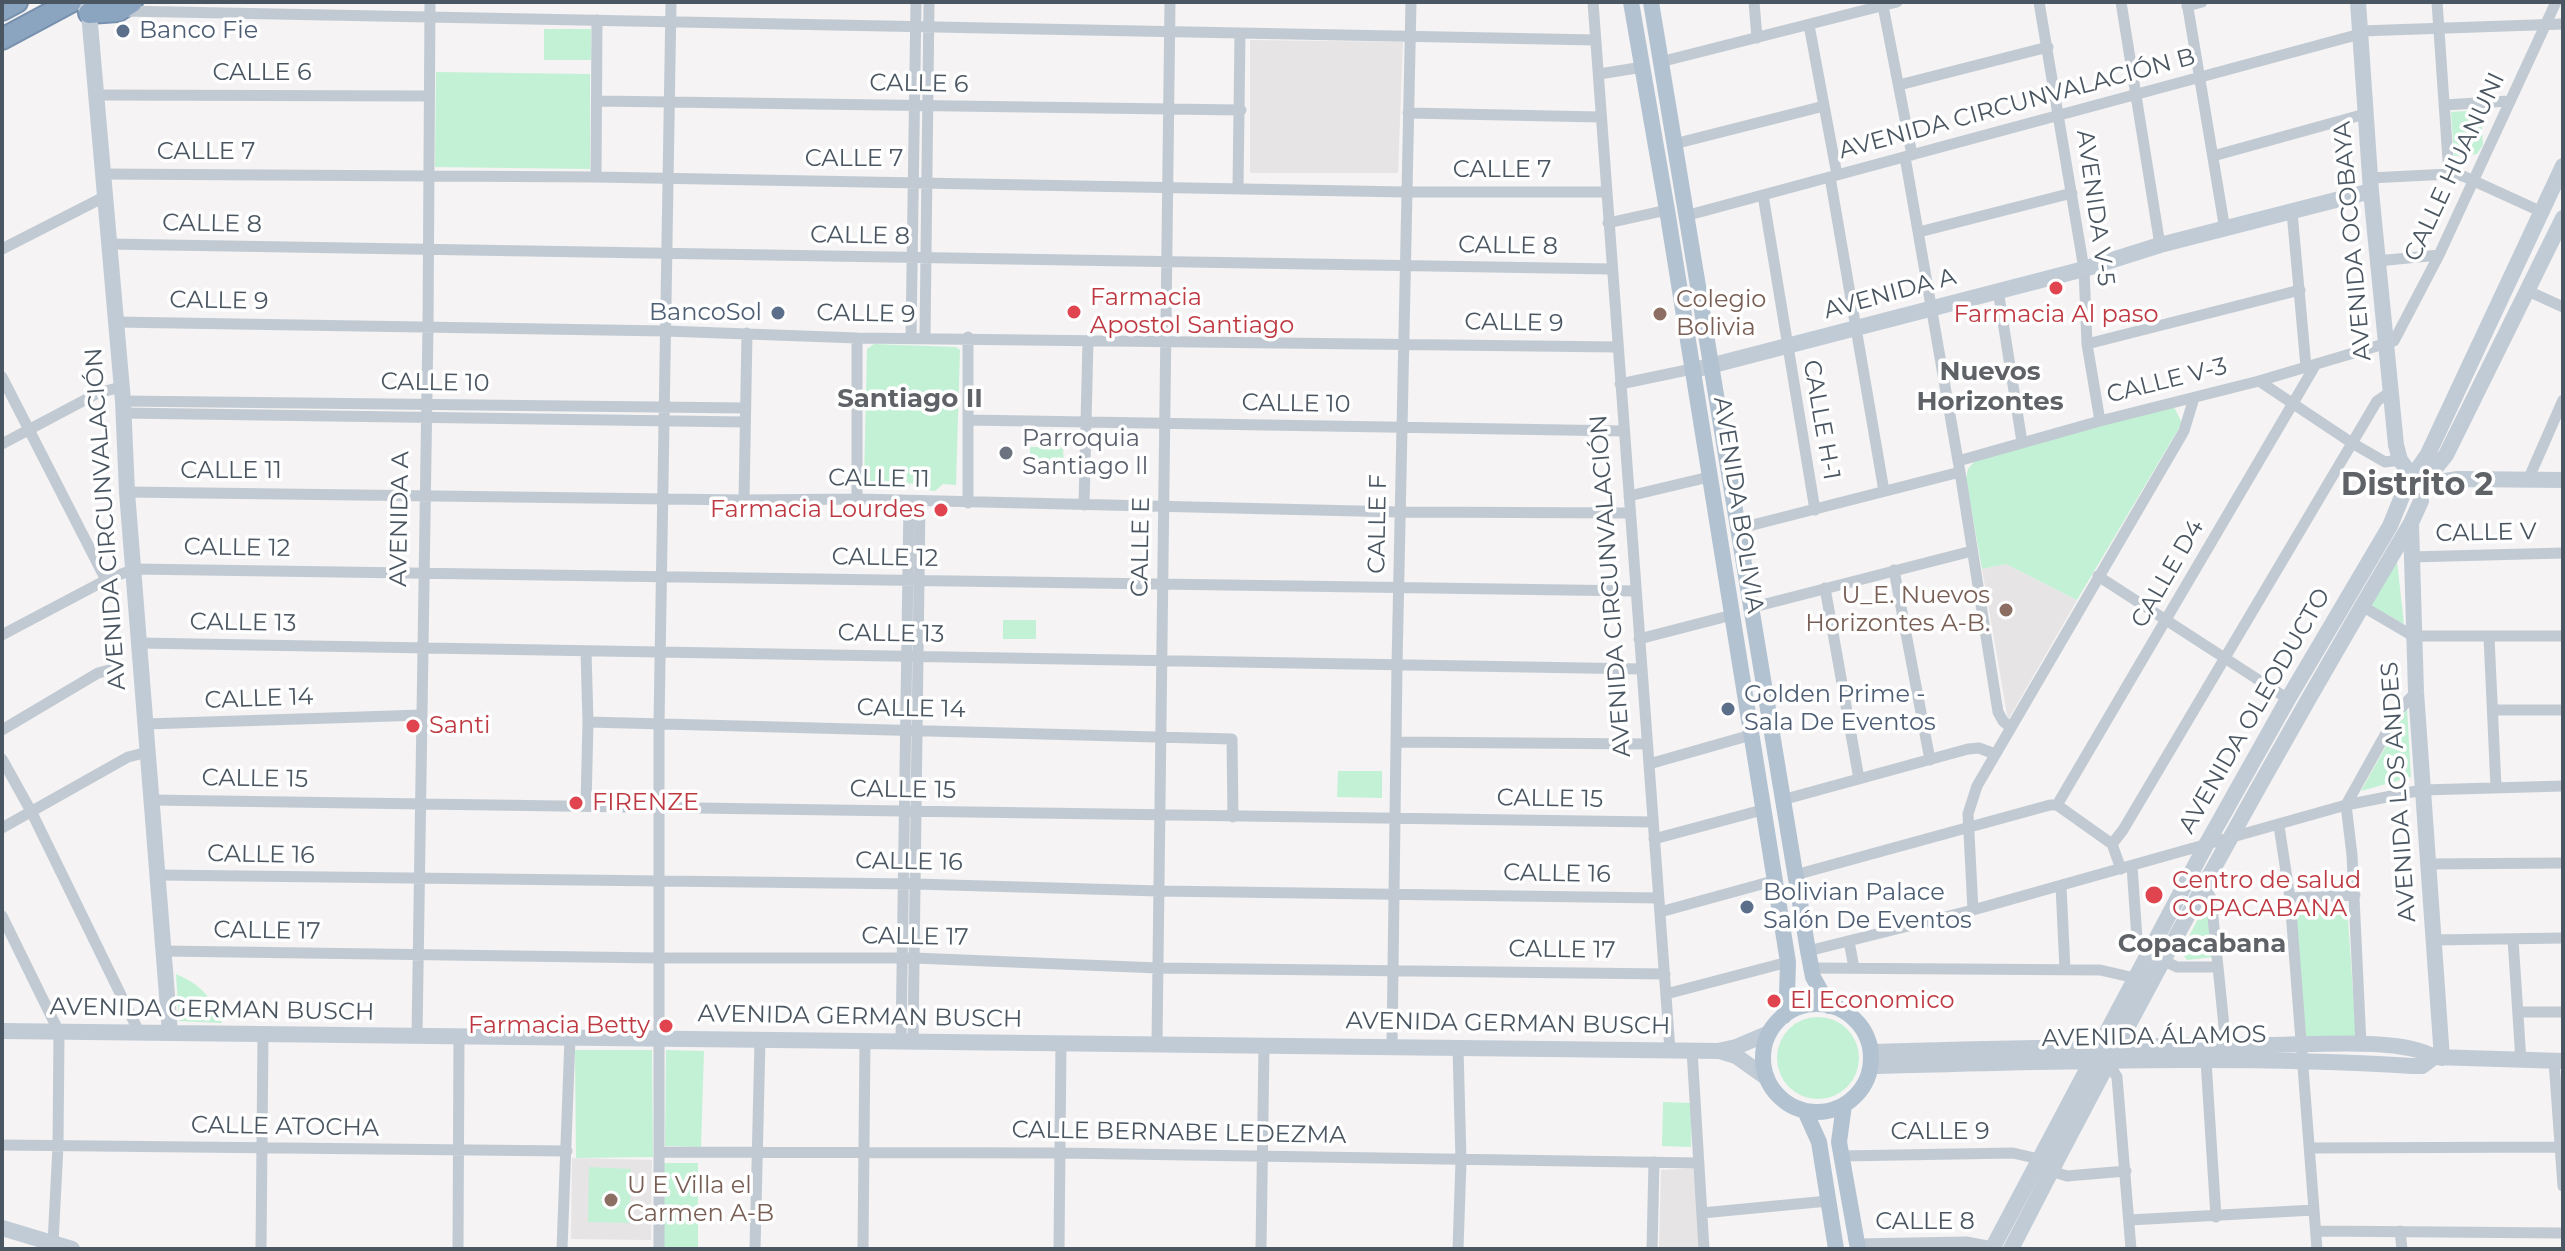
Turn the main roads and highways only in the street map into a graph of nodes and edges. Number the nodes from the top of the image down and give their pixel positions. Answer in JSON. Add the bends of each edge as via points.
{"nodes":[{"id":1,"x":17,"y":2,"type":"edge"},
{"id":2,"x":71,"y":2,"type":"edge"},
{"id":3,"x":1631,"y":2,"type":"edge"},
{"id":4,"x":1651,"y":2,"type":"edge"},
{"id":5,"x":125,"y":6,"type":"edge"},
{"id":6,"x":86,"y":8,"type":"edge"},
{"id":7,"x":2,"y":10,"type":"edge"},
{"id":8,"x":2,"y":39,"type":"edge"},
{"id":9,"x":1829,"y":1006,"type":"junction"},
{"id":10,"x":1784,"y":1016,"type":"junction"},
{"id":11,"x":1844,"y":1105,"type":"junction"},
{"id":12,"x":1805,"y":1111,"type":"junction"},
{"id":13,"x":1858,"y":1247,"type":"edge"},
{"id":14,"x":1836,"y":1249,"type":"edge"}],
"edges":[{"from":1,"to":7,"type":"highway"},
{"from":2,"to":8,"type":"highway"},
{"from":3,"to":10,"type":"main road","name":"AVENIDA BOLIVIA","via":[[1788,962]]},
{"from":4,"to":9,"type":"main road","name":"AVENIDA BOLIVIA","via":[[1810,960]]},
{"from":5,"to":6,"type":"highway"},
{"from":9,"to":10,"type":"main road","via":[[1805,1005]]},
{"from":9,"to":11,"type":"main road","via":[[1857,1022],[1871,1059],[1862,1089]]},
{"from":10,"to":12,"type":"main road","via":[[1769,1033],[1763,1057],[1767,1078],[1784,1101]]},
{"from":11,"to":12,"type":"main road"},
{"from":11,"to":13,"type":"main road","via":[[1841,1156]]},
{"from":12,"to":14,"type":"main road","via":[[1819,1142]]}]}
